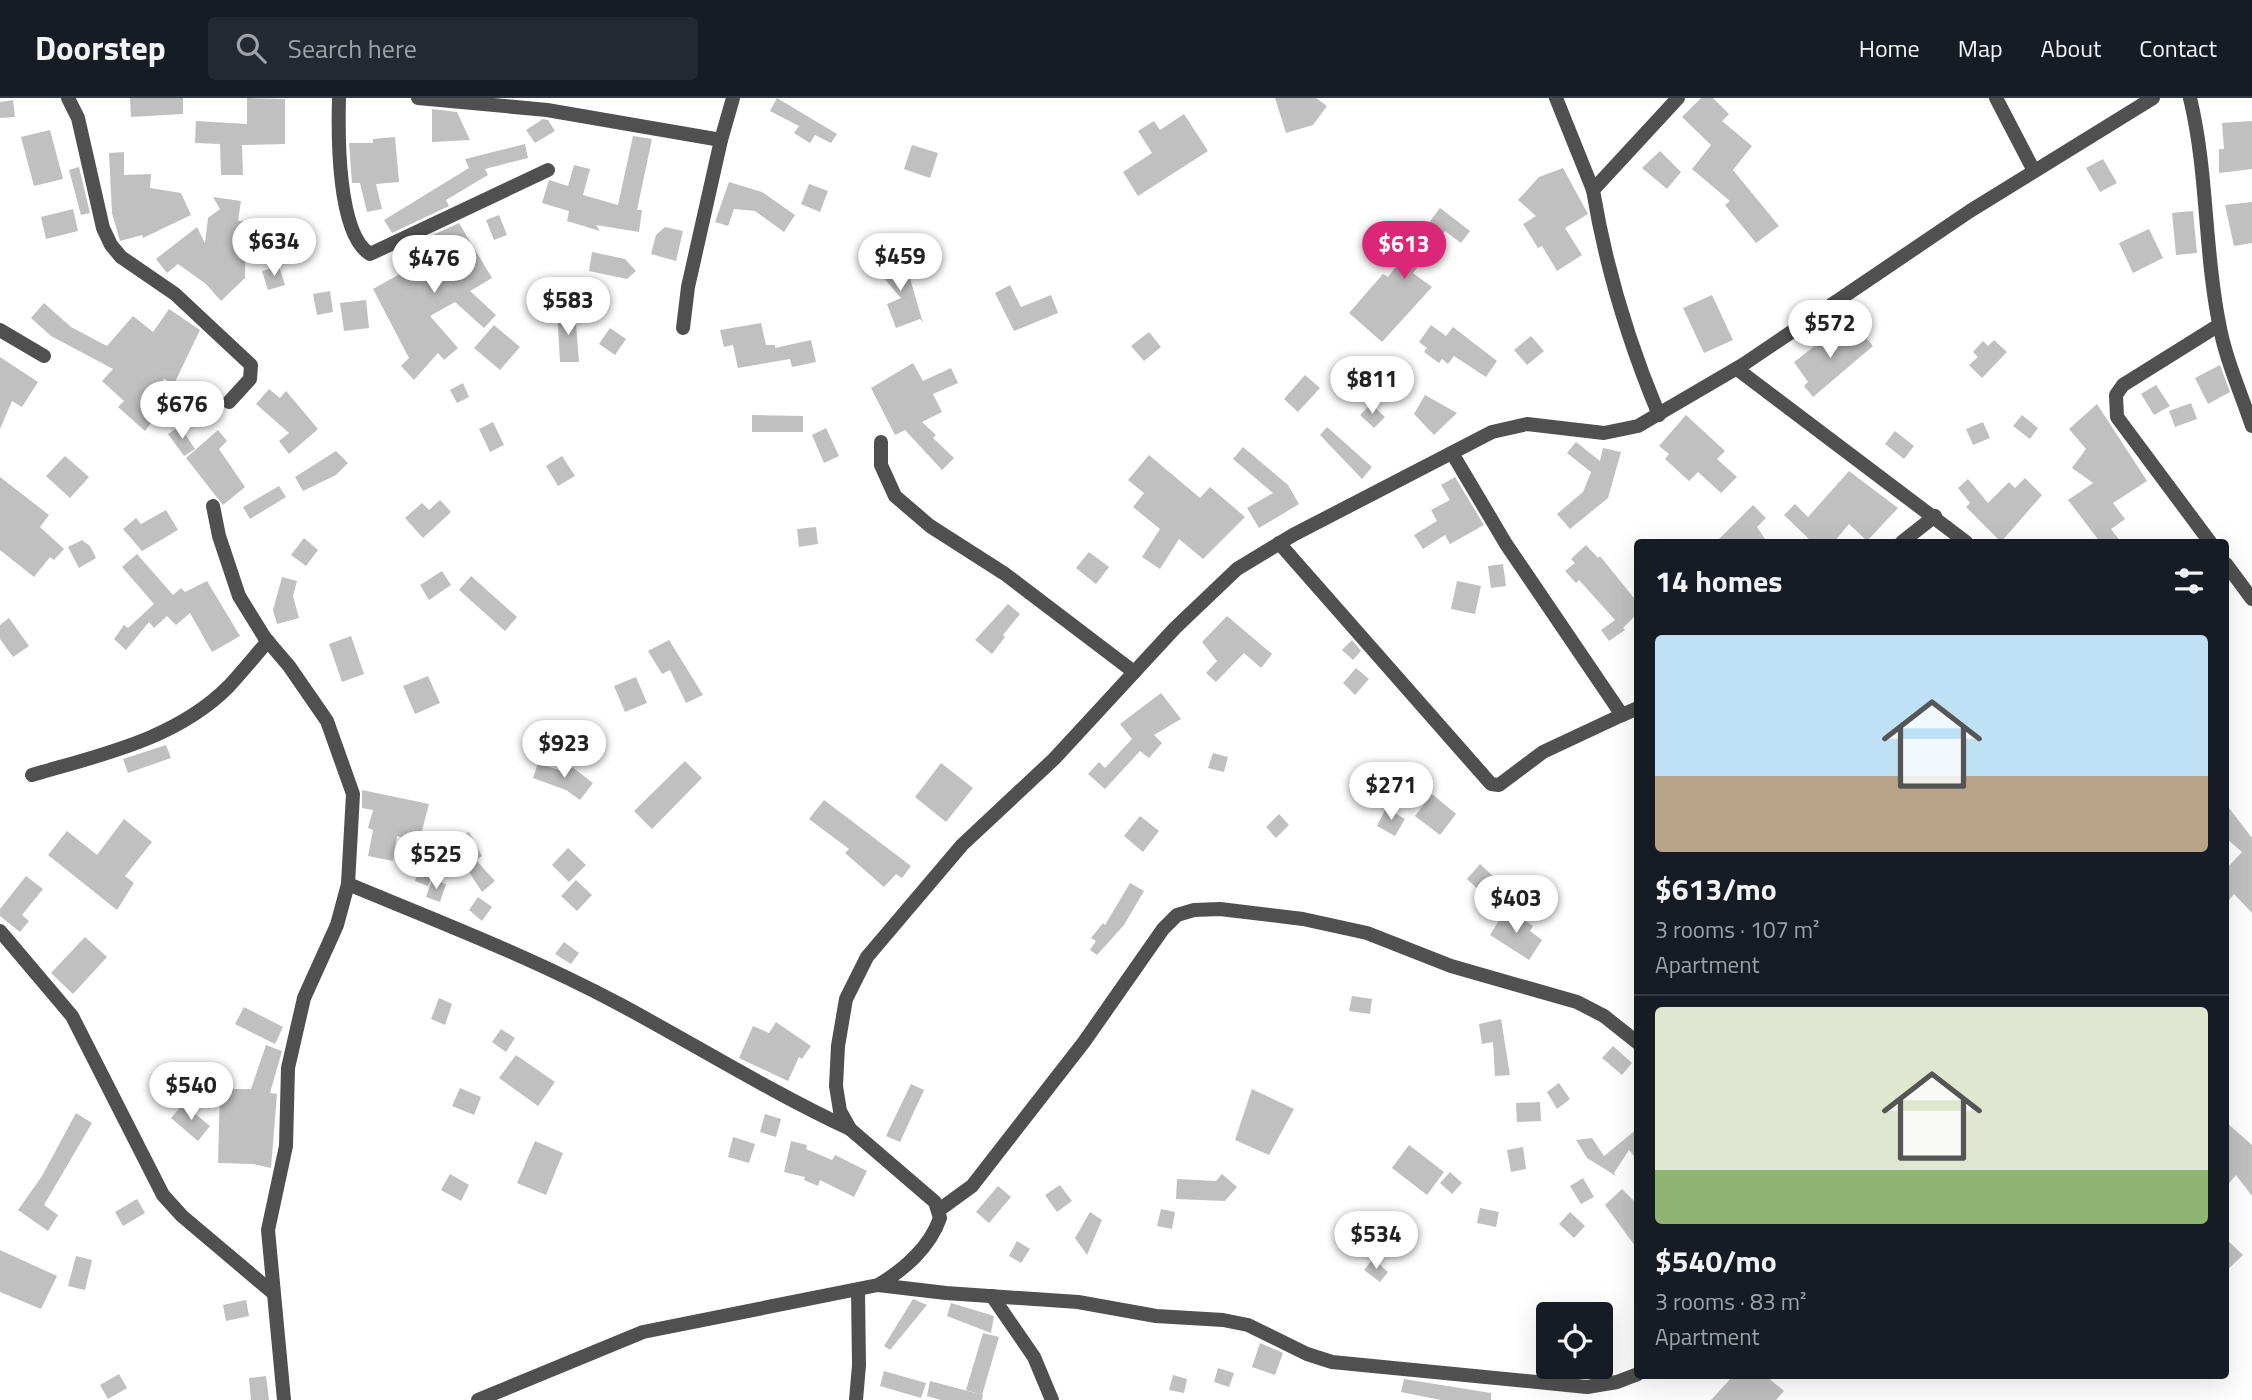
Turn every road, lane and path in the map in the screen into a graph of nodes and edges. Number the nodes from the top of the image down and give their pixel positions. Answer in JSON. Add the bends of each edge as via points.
{"nodes":[{"id":1,"x":68,"y":98,"type":"edge"},
{"id":2,"x":338,"y":98,"type":"edge"},
{"id":3,"x":418,"y":98,"type":"edge"},
{"id":4,"x":733,"y":98,"type":"edge"},
{"id":5,"x":1556,"y":98,"type":"edge"},
{"id":6,"x":1678,"y":98,"type":"edge"},
{"id":7,"x":1996,"y":98,"type":"edge"},
{"id":8,"x":2153,"y":98,"type":"edge"},
{"id":9,"x":2190,"y":98,"type":"edge"},
{"id":10,"x":722,"y":140,"type":"junction"},
{"id":11,"x":548,"y":170,"type":"dead end"},
{"id":12,"x":2034,"y":171,"type":"junction"},
{"id":13,"x":1593,"y":190,"type":"junction"},
{"id":14,"x":2219,"y":325,"type":"junction"},
{"id":15,"x":683,"y":328,"type":"dead end"},
{"id":16,"x":0,"y":330,"type":"edge"},
{"id":17,"x":44,"y":356,"type":"dead end"},
{"id":18,"x":1737,"y":369,"type":"junction"},
{"id":19,"x":229,"y":402,"type":"dead end"},
{"id":20,"x":1659,"y":415,"type":"junction"},
{"id":21,"x":2252,"y":426,"type":"edge"},
{"id":22,"x":881,"y":442,"type":"dead end"},
{"id":23,"x":1452,"y":453,"type":"junction"},
{"id":24,"x":212,"y":506,"type":"dead end"},
{"id":25,"x":1935,"y":516,"type":"junction"},
{"id":26,"x":1906,"y":539,"type":"edge"},
{"id":27,"x":1962,"y":539,"type":"edge"},
{"id":28,"x":2208,"y":539,"type":"edge"},
{"id":29,"x":1279,"y":543,"type":"junction"},
{"id":30,"x":2229,"y":568,"type":"edge"},
{"id":31,"x":2252,"y":599,"type":"edge"},
{"id":32,"x":268,"y":641,"type":"junction"},
{"id":33,"x":1134,"y":673,"type":"junction"},
{"id":34,"x":1634,"y":710,"type":"edge"},
{"id":35,"x":1622,"y":715,"type":"junction"},
{"id":36,"x":32,"y":775,"type":"dead end"},
{"id":37,"x":348,"y":884,"type":"junction"},
{"id":38,"x":0,"y":931,"type":"edge"},
{"id":39,"x":1634,"y":1040,"type":"edge"},
{"id":40,"x":849,"y":1129,"type":"junction"},
{"id":41,"x":939,"y":1210,"type":"junction"},
{"id":42,"x":878,"y":1285,"type":"junction"},
{"id":43,"x":858,"y":1291,"type":"junction"},
{"id":44,"x":272,"y":1292,"type":"junction"},
{"id":45,"x":992,"y":1296,"type":"junction"},
{"id":46,"x":1634,"y":1376,"type":"edge"},
{"id":47,"x":284,"y":1400,"type":"edge"},
{"id":48,"x":478,"y":1400,"type":"edge"},
{"id":49,"x":856,"y":1400,"type":"edge"},
{"id":50,"x":1052,"y":1400,"type":"edge"}],
"edges":[{"from":1,"to":19,"type":"street","via":[[78,118],[111,246],[175,293],[251,365],[250,379]]},
{"from":2,"to":11,"type":"street","via":[[338,164],[351,223],[362,249],[370,254]]},
{"from":3,"to":10,"type":"street","via":[[547,110]]},
{"from":4,"to":10,"type":"street"},
{"from":5,"to":13,"type":"street"},
{"from":6,"to":13,"type":"street"},
{"from":7,"to":12,"type":"street"},
{"from":8,"to":12,"type":"street"},
{"from":9,"to":14,"type":"street","via":[[2198,129]]},
{"from":10,"to":15,"type":"street"},
{"from":12,"to":18,"type":"street"},
{"from":13,"to":20,"type":"street","via":[[1619,311]]},
{"from":14,"to":21,"type":"street"},
{"from":14,"to":28,"type":"street","via":[[2123,385],[2114,404],[2117,417]]},
{"from":16,"to":17,"type":"street"},
{"from":18,"to":20,"type":"street"},
{"from":18,"to":25,"type":"street"},
{"from":20,"to":23,"type":"street","via":[[1611,432],[1540,424],[1511,426]]},
{"from":22,"to":33,"type":"street","via":[[881,466],[895,496],[930,526],[1005,573]]},
{"from":23,"to":29,"type":"street"},
{"from":23,"to":35,"type":"street","via":[[1506,544]]},
{"from":24,"to":32,"type":"street","via":[[239,596]]},
{"from":25,"to":26,"type":"street"},
{"from":25,"to":27,"type":"street"},
{"from":29,"to":33,"type":"street","via":[[1223,580]]},
{"from":29,"to":35,"type":"street","via":[[1491,783],[1499,785],[1543,752]]},
{"from":30,"to":31,"type":"street"},
{"from":32,"to":36,"type":"street","via":[[227,688],[188,718],[133,745]]},
{"from":32,"to":37,"type":"street","via":[[327,721],[344,762],[353,794]]},
{"from":33,"to":40,"type":"street","via":[[1054,759],[962,845],[867,957],[846,999],[838,1046],[836,1086]]},
{"from":34,"to":35,"type":"street"},
{"from":37,"to":40,"type":"street","via":[[531,961],[619,1004],[780,1096]]},
{"from":37,"to":44,"type":"street","via":[[337,925],[304,998],[288,1068],[286,1146],[268,1230]]},
{"from":38,"to":44,"type":"street","via":[[72,1016],[163,1195]]},
{"from":39,"to":41,"type":"street","via":[[1577,1002],[1451,966],[1367,933],[1303,919],[1194,910],[1177,915],[1163,929],[1084,1042],[972,1186]]},
{"from":40,"to":41,"type":"street","via":[[919,1186]]},
{"from":41,"to":42,"type":"street","via":[[937,1228],[925,1245],[897,1274]]},
{"from":42,"to":43,"type":"street"},
{"from":42,"to":45,"type":"street"},
{"from":43,"to":48,"type":"street","via":[[801,1298],[643,1332]]},
{"from":43,"to":49,"type":"street"},
{"from":44,"to":47,"type":"street"},
{"from":45,"to":46,"type":"street","via":[[1223,1320],[1248,1325],[1307,1354],[1357,1365],[1587,1387]]},
{"from":45,"to":50,"type":"street","via":[[1034,1357]]}]}
